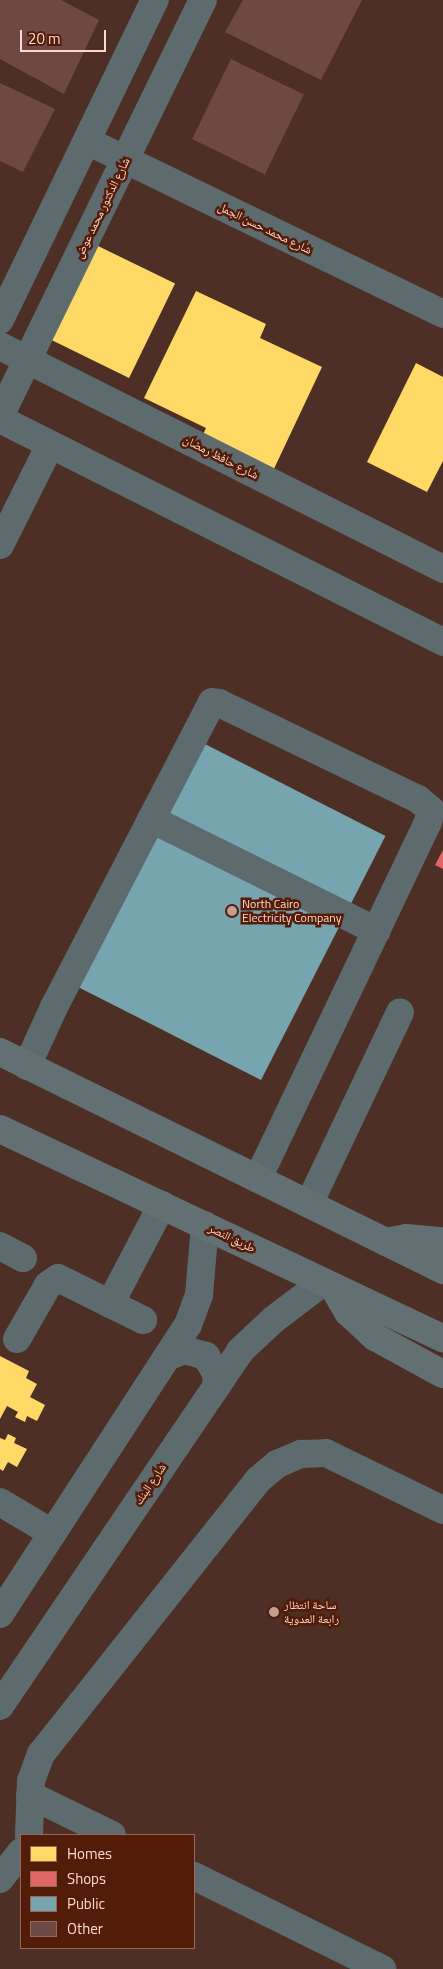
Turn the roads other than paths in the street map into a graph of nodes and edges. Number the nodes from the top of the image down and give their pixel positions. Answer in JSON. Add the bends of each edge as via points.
{"nodes":[{"id":1,"x":155,"y":0,"type":"edge"},
{"id":2,"x":203,"y":0,"type":"edge"},
{"id":3,"x":86,"y":141,"type":"junction"},
{"id":4,"x":126,"y":160,"type":"junction"},
{"id":5,"x":443,"y":314,"type":"edge"},
{"id":6,"x":0,"y":320,"type":"edge"},
{"id":7,"x":0,"y":346,"type":"edge"},
{"id":8,"x":27,"y":360,"type":"junction"},
{"id":9,"x":0,"y":418,"type":"edge"},
{"id":10,"x":50,"y":445,"type":"junction"},
{"id":11,"x":2,"y":538,"type":"edge"},
{"id":12,"x":443,"y":569,"type":"edge"},
{"id":13,"x":443,"y":642,"type":"edge"},
{"id":14,"x":151,"y":819,"type":"junction"},
{"id":15,"x":377,"y":930,"type":"junction"},
{"id":16,"x":400,"y":1012,"type":"dead end"},
{"id":17,"x":0,"y":1052,"type":"edge"},
{"id":18,"x":27,"y":1066,"type":"junction"},
{"id":19,"x":0,"y":1130,"type":"edge"},
{"id":20,"x":258,"y":1179,"type":"junction"},
{"id":21,"x":309,"y":1204,"type":"junction"},
{"id":22,"x":162,"y":1205,"type":"junction"},
{"id":23,"x":205,"y":1225,"type":"junction"},
{"id":24,"x":443,"y":1241,"type":"edge"},
{"id":25,"x":386,"y":1242,"type":"junction"},
{"id":26,"x":443,"y":1270,"type":"edge"},
{"id":27,"x":328,"y":1284,"type":"junction"},
{"id":28,"x":110,"y":1304,"type":"junction"},
{"id":29,"x":143,"y":1320,"type":"dead end"},
{"id":30,"x":443,"y":1338,"type":"edge"},
{"id":31,"x":17,"y":1340,"type":"dead end"},
{"id":32,"x":167,"y":1357,"type":"junction"},
{"id":33,"x":443,"y":1374,"type":"edge"},
{"id":34,"x":216,"y":1386,"type":"junction"},
{"id":35,"x":0,"y":1502,"type":"edge"},
{"id":36,"x":443,"y":1510,"type":"edge"},
{"id":37,"x":52,"y":1533,"type":"junction"},
{"id":38,"x":0,"y":1614,"type":"edge"},
{"id":39,"x":0,"y":1706,"type":"edge"},
{"id":40,"x":30,"y":1795,"type":"junction"},
{"id":41,"x":29,"y":1834,"type":"edge"},
{"id":42,"x":110,"y":1834,"type":"edge"},
{"id":43,"x":20,"y":1853,"type":"edge"},
{"id":44,"x":195,"y":1876,"type":"edge"},
{"id":45,"x":0,"y":1879,"type":"edge"},
{"id":46,"x":382,"y":1969,"type":"edge"}],
"edges":[{"from":1,"to":3,"type":"street"},
{"from":2,"to":4,"type":"street","name":"شارع الدكتور محمد عوض"},
{"from":3,"to":4,"type":"street","name":"شارع محمد حسن الجمل"},
{"from":3,"to":6,"type":"street"},
{"from":4,"to":5,"type":"street","name":"شارع محمد حسن الجمل"},
{"from":4,"to":8,"type":"street","name":"شارع الدكتور محمد عوض"},
{"from":7,"to":8,"type":"street","name":"شارع حافظ رمضان"},
{"from":8,"to":9,"type":"street","name":"شارع الدكتور محمد عوض"},
{"from":8,"to":12,"type":"street","name":"شارع حافظ رمضان"},
{"from":9,"to":10,"type":"street"},
{"from":10,"to":11,"type":"street"},
{"from":10,"to":13,"type":"street"},
{"from":14,"to":15,"type":"street"},
{"from":14,"to":15,"type":"street","via":[[209,704],[215,702],[418,799],[427,805],[431,815]]},
{"from":14,"to":18,"type":"street"},
{"from":15,"to":20,"type":"street"},
{"from":16,"to":21,"type":"street"},
{"from":17,"to":18,"type":"highway"},
{"from":18,"to":20,"type":"highway"},
{"from":19,"to":22,"type":"highway","name":"طريق النصر"},
{"from":20,"to":21,"type":"highway"},
{"from":21,"to":25,"type":"highway"},
{"from":22,"to":23,"type":"highway","name":"طريق النصر"},
{"from":22,"to":28,"type":"street"},
{"from":23,"to":27,"type":"highway","name":"طريق النصر"},
{"from":23,"to":32,"type":"street","via":[[195,1310]]},
{"from":24,"to":25,"type":"highway","via":[[406,1238]]},
{"from":25,"to":26,"type":"highway"},
{"from":27,"to":30,"type":"highway","name":"طريق النصر"},
{"from":27,"to":33,"type":"highway","via":[[348,1312],[375,1337]]},
{"from":27,"to":34,"type":"street","name":"شارع البنك","via":[[254,1336]]},
{"from":28,"to":29,"type":"street"},
{"from":28,"to":31,"type":"street","via":[[63,1280],[52,1280]]},
{"from":32,"to":34,"type":"street","via":[[184,1350],[206,1356],[215,1370]]},
{"from":32,"to":37,"type":"street"},
{"from":34,"to":39,"type":"street","name":"شارع البنك"},
{"from":35,"to":37,"type":"street"},
{"from":36,"to":40,"type":"street","via":[[326,1453],[301,1454],[277,1464],[258,1480],[50,1742],[35,1767]]},
{"from":37,"to":38,"type":"street"},
{"from":40,"to":41,"type":"street"},
{"from":40,"to":42,"type":"street"},
{"from":43,"to":45,"type":"street"},
{"from":44,"to":46,"type":"street"}]}
